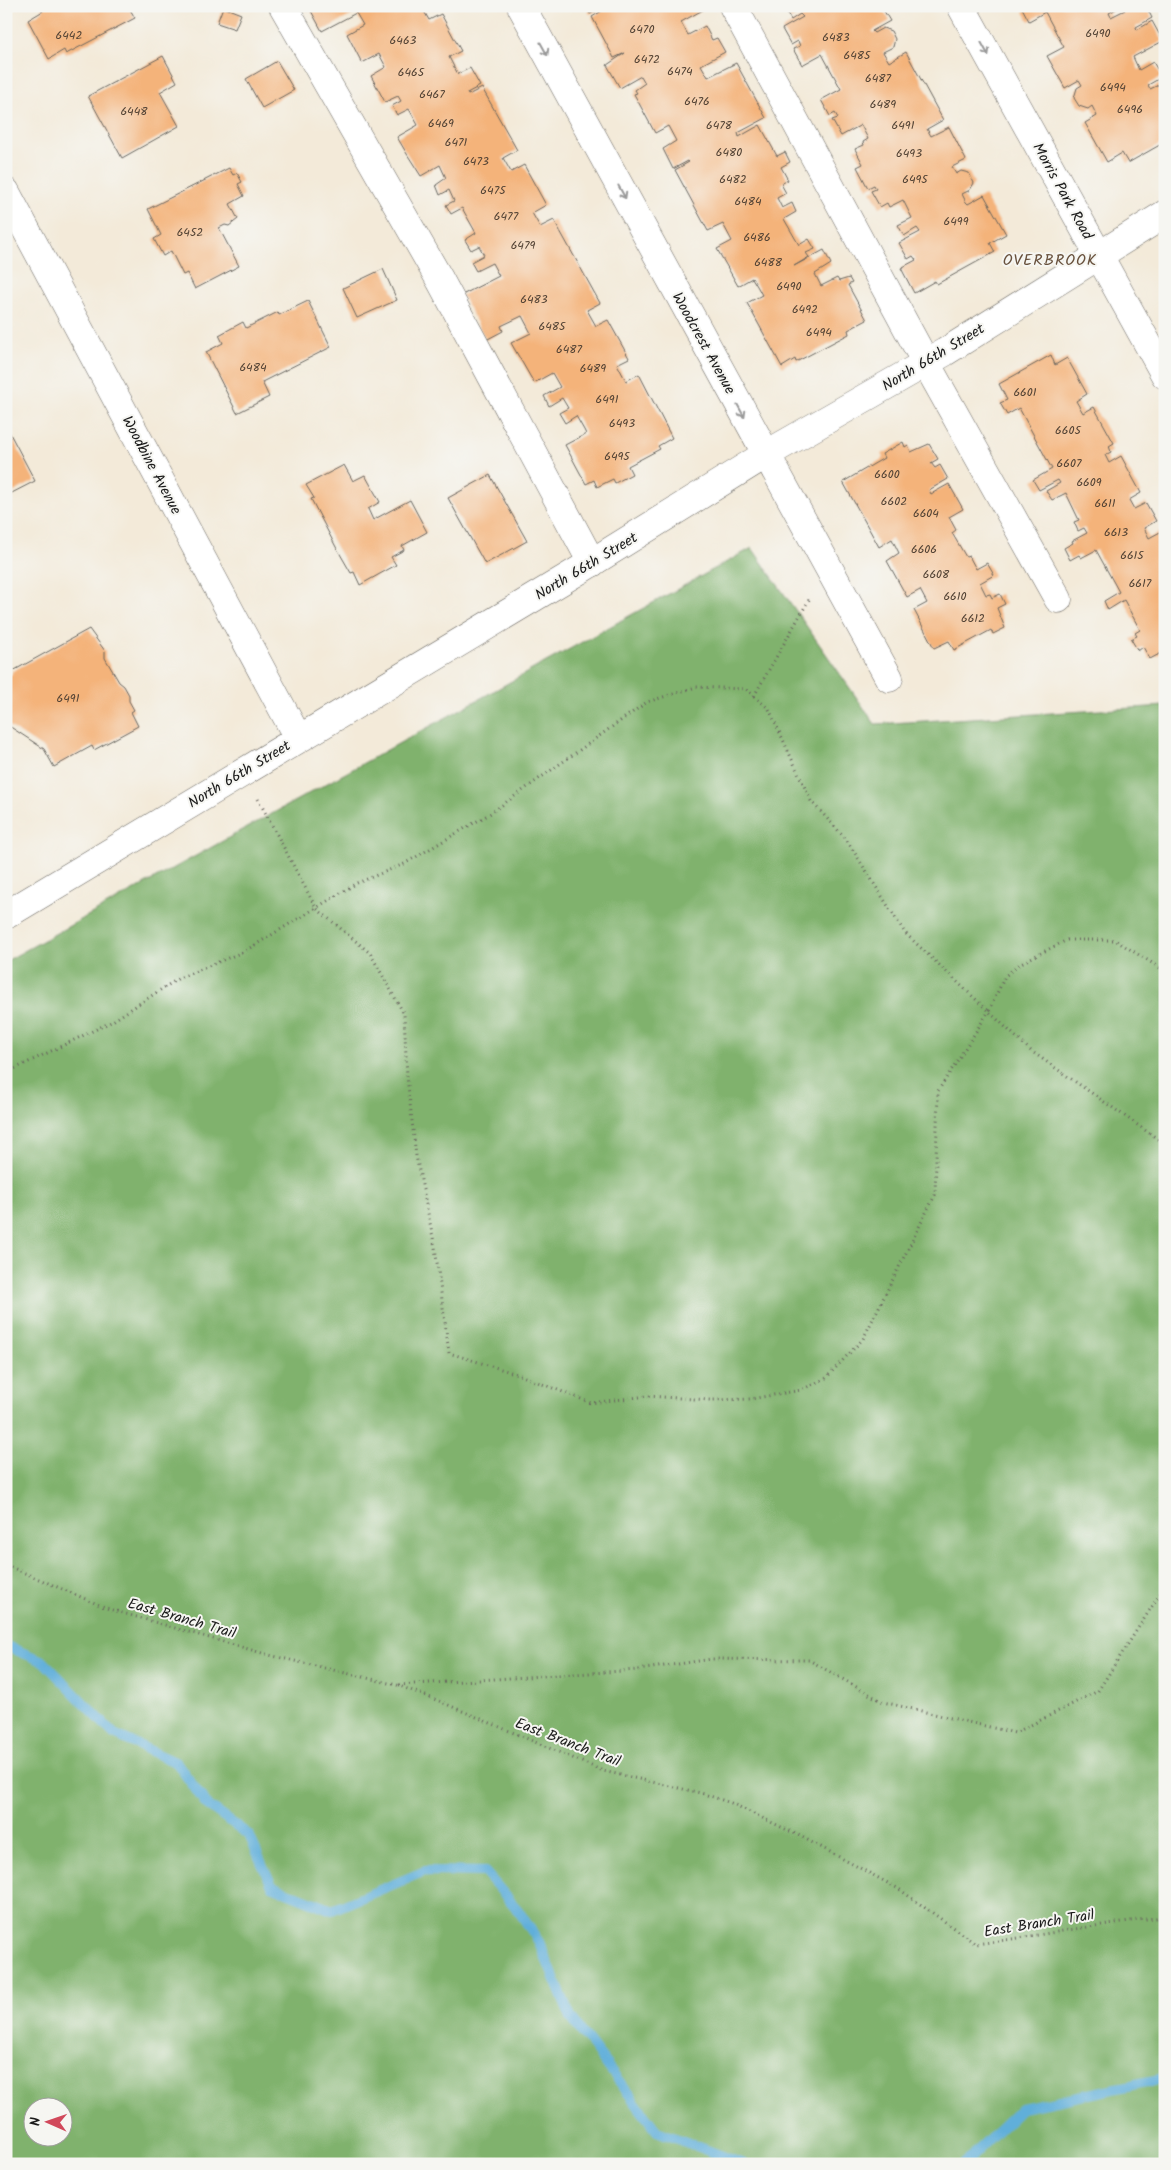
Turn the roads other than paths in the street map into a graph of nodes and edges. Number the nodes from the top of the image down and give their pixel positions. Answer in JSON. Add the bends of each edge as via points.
{"nodes":[{"id":1,"x":283,"y":6,"type":"edge"},
{"id":2,"x":520,"y":6,"type":"edge"},
{"id":3,"x":733,"y":6,"type":"edge"},
{"id":4,"x":961,"y":6,"type":"edge"},
{"id":5,"x":6,"y":192,"type":"edge"},
{"id":6,"x":1165,"y":214,"type":"edge"},
{"id":7,"x":1098,"y":254,"type":"junction"},
{"id":8,"x":926,"y":363,"type":"junction"},
{"id":9,"x":1165,"y":375,"type":"edge"},
{"id":10,"x":765,"y":455,"type":"junction"},
{"id":11,"x":592,"y":563,"type":"junction"},
{"id":12,"x":1058,"y":600,"type":"dead end"},
{"id":13,"x":889,"y":678,"type":"dead end"},
{"id":14,"x":298,"y":738,"type":"junction"},
{"id":15,"x":6,"y":915,"type":"edge"}],
"edges":[{"from":1,"to":11,"type":"street","via":[[440,280]]},
{"from":2,"to":10,"type":"street","name":"Woodcrest Avenue","one_way":true},
{"from":3,"to":8,"type":"street"},
{"from":4,"to":7,"type":"street","name":"Morris Park Road","one_way":true},
{"from":5,"to":14,"type":"street","name":"Woodbine Avenue"},
{"from":6,"to":7,"type":"street","name":"North 66th Street"},
{"from":7,"to":8,"type":"street","name":"North 66th Street"},
{"from":7,"to":9,"type":"street","name":"Morris Park Road"},
{"from":8,"to":10,"type":"street","name":"North 66th Street"},
{"from":8,"to":12,"type":"street"},
{"from":10,"to":11,"type":"street","name":"North 66th Street"},
{"from":10,"to":13,"type":"street","name":"Woodcrest Avenue"},
{"from":11,"to":14,"type":"street","name":"North 66th Street"},
{"from":14,"to":15,"type":"street","name":"North 66th Street"}]}
